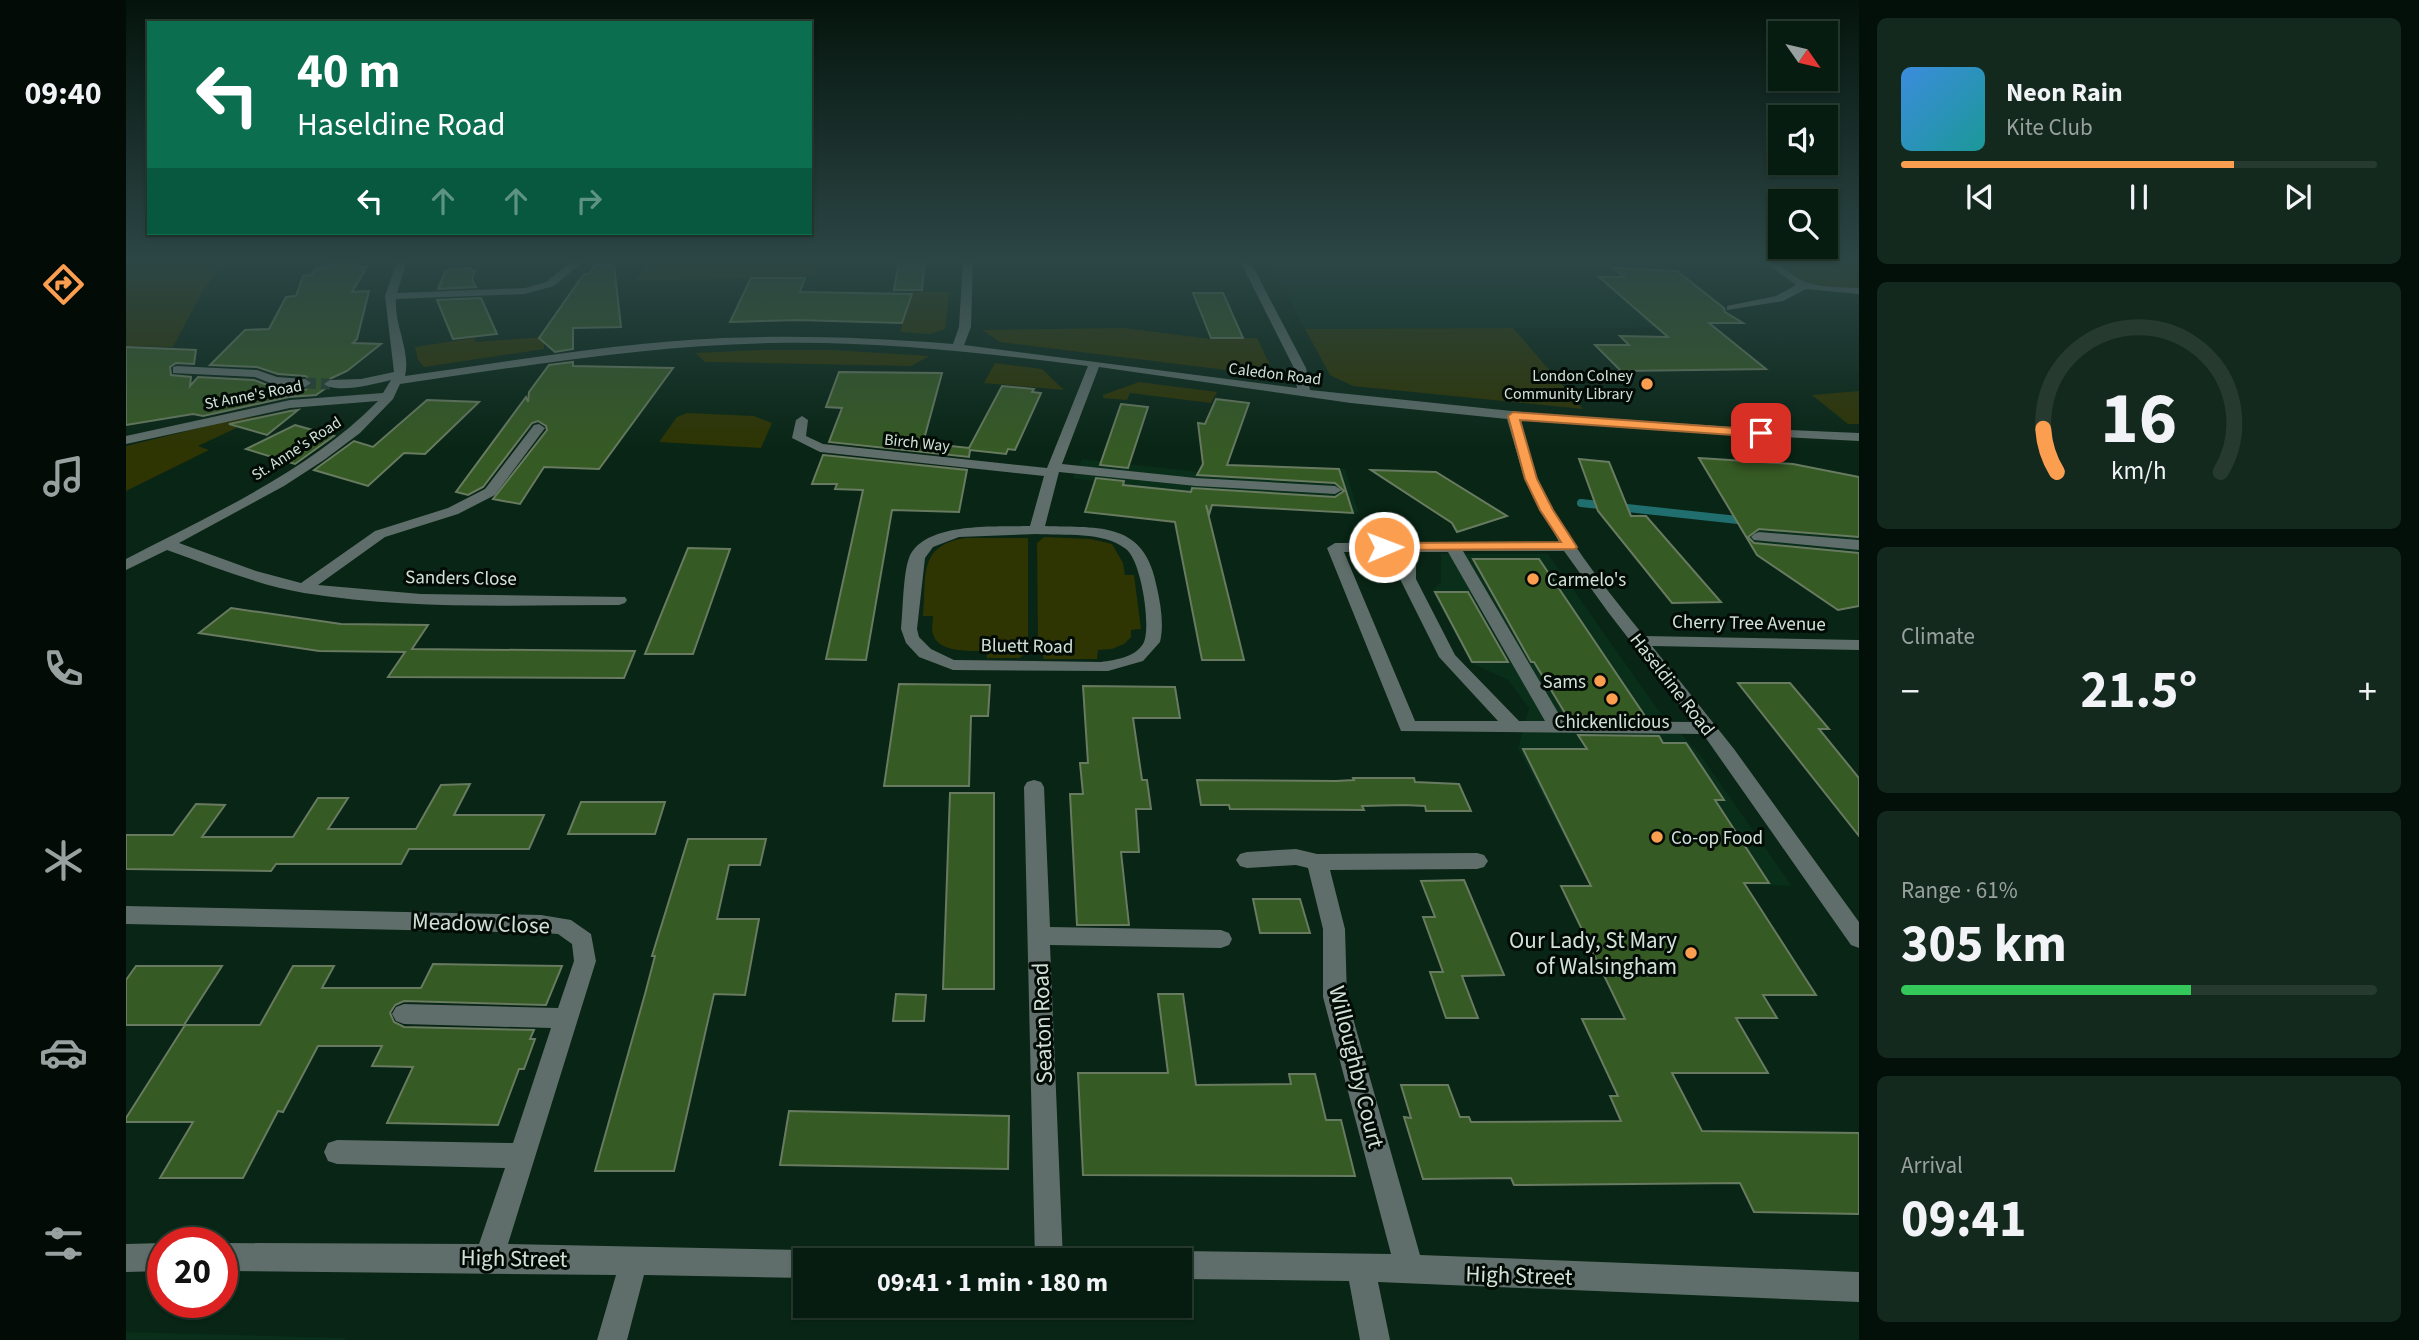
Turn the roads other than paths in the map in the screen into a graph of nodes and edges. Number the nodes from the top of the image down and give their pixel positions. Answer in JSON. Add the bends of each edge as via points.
{"nodes":[{"id":1,"x":391,"y":324,"type":"edge"},
{"id":2,"x":965,"y":324,"type":"edge"},
{"id":3,"x":1277,"y":324,"type":"edge"},
{"id":4,"x":957,"y":347,"type":"junction"},
{"id":5,"x":1094,"y":365,"type":"junction"},
{"id":6,"x":177,"y":370,"type":"dead end"},
{"id":7,"x":398,"y":377,"type":"junction"},
{"id":8,"x":305,"y":383,"type":"tunnel mouth"},
{"id":9,"x":330,"y":384,"type":"tunnel mouth"},
{"id":10,"x":1304,"y":392,"type":"junction"},
{"id":11,"x":389,"y":396,"type":"junction"},
{"id":12,"x":1740,"y":414,"type":"dead end"},
{"id":13,"x":1513,"y":416,"type":"junction"},
{"id":14,"x":802,"y":420,"type":"dead end"},
{"id":15,"x":538,"y":428,"type":"dead end"},
{"id":16,"x":1761,"y":433,"type":"junction"},
{"id":17,"x":1859,"y":437,"type":"edge"},
{"id":18,"x":126,"y":440,"type":"edge"},
{"id":19,"x":1053,"y":470,"type":"junction"},
{"id":20,"x":1335,"y":490,"type":"dead end"},
{"id":21,"x":1036,"y":530,"type":"junction"},
{"id":22,"x":1759,"y":537,"type":"dead end"},
{"id":23,"x":166,"y":544,"type":"junction"},
{"id":24,"x":1859,"y":545,"type":"edge"},
{"id":25,"x":1409,"y":547,"type":"junction"},
{"id":26,"x":1453,"y":547,"type":"junction"},
{"id":27,"x":1570,"y":547,"type":"junction"},
{"id":28,"x":126,"y":565,"type":"edge"},
{"id":29,"x":304,"y":588,"type":"junction"},
{"id":30,"x":619,"y":600,"type":"dead end"},
{"id":31,"x":1639,"y":640,"type":"junction"},
{"id":32,"x":1859,"y":645,"type":"edge"},
{"id":33,"x":1514,"y":727,"type":"junction"},
{"id":34,"x":1558,"y":728,"type":"junction"},
{"id":35,"x":1708,"y":728,"type":"junction"},
{"id":36,"x":1034,"y":787,"type":"dead end"},
{"id":37,"x":1247,"y":860,"type":"dead end"},
{"id":38,"x":1477,"y":861,"type":"dead end"},
{"id":39,"x":1317,"y":862,"type":"junction"},
{"id":40,"x":126,"y":915,"type":"edge"},
{"id":41,"x":1039,"y":936,"type":"junction"},
{"id":42,"x":1221,"y":939,"type":"dead end"},
{"id":43,"x":1859,"y":939,"type":"edge"},
{"id":44,"x":404,"y":1014,"type":"dead end"},
{"id":45,"x":566,"y":1018,"type":"junction"},
{"id":46,"x":337,"y":1152,"type":"dead end"},
{"id":47,"x":522,"y":1156,"type":"junction"},
{"id":48,"x":1049,"y":1248,"type":"edge"},
{"id":49,"x":147,"y":1257,"type":"edge"},
{"id":50,"x":238,"y":1257,"type":"edge"},
{"id":51,"x":126,"y":1258,"type":"edge"},
{"id":52,"x":489,"y":1258,"type":"junction"},
{"id":53,"x":634,"y":1260,"type":"junction"},
{"id":54,"x":793,"y":1264,"type":"edge"},
{"id":55,"x":1192,"y":1265,"type":"edge"},
{"id":56,"x":1361,"y":1267,"type":"junction"},
{"id":57,"x":1410,"y":1271,"type":"junction"},
{"id":58,"x":1859,"y":1287,"type":"edge"},
{"id":59,"x":612,"y":1340,"type":"edge"},
{"id":60,"x":1375,"y":1340,"type":"edge"}],
"edges":[{"from":1,"to":7,"type":"street"},
{"from":2,"to":4,"type":"street"},
{"from":3,"to":10,"type":"street","via":[[1300,368]]},
{"from":4,"to":5,"type":"street","name":"Caledon Road"},
{"from":4,"to":7,"type":"street","name":"Caledon Road","via":[[828,340],[696,342]]},
{"from":5,"to":10,"type":"street","name":"Caledon Road"},
{"from":5,"to":19,"type":"street"},
{"from":6,"to":8,"type":"street","via":[[257,374],[275,381]]},
{"from":7,"to":9,"type":"street","name":"Caledon Road"},
{"from":7,"to":11,"type":"street","name":"St. Anne's Road"},
{"from":10,"to":13,"type":"street","name":"Caledon Road"},
{"from":11,"to":18,"type":"street","name":"St Anne's Road","via":[[290,404]]},
{"from":11,"to":23,"type":"street","name":"St. Anne's Road","via":[[325,454]]},
{"from":12,"to":16,"type":"street"},
{"from":13,"to":16,"type":"street","name":"Caledon Road"},
{"from":13,"to":27,"type":"street","name":"Haseldine Road","via":[[1531,479]]},
{"from":14,"to":19,"type":"street","name":"Birch Way","via":[[799,438],[820,448]]},
{"from":15,"to":29,"type":"street","via":[[490,492],[453,511],[380,534]]},
{"from":16,"to":17,"type":"street","name":"Caledon Road"},
{"from":19,"to":20,"type":"street"},
{"from":19,"to":21,"type":"street"},
{"from":21,"to":21,"type":"street","name":"Bluett Road","via":[[1116,538],[1130,544],[1144,560],[1152,643],[1120,665],[1101,667],[953,665],[918,648],[909,629],[917,558],[928,544],[957,533]]},
{"from":22,"to":24,"type":"street"},
{"from":23,"to":28,"type":"street","name":"St. Anne's Road"},
{"from":23,"to":29,"type":"street","name":"Sanders Close","via":[[233,570]]},
{"from":25,"to":26,"type":"street"},
{"from":25,"to":33,"type":"street","via":[[1408,579],[1448,657]]},
{"from":25,"to":33,"type":"street","via":[[1335,548],[1408,727]]},
{"from":26,"to":27,"type":"street"},
{"from":26,"to":34,"type":"street"},
{"from":27,"to":31,"type":"street","name":"Haseldine Road"},
{"from":29,"to":30,"type":"street","name":"Sanders Close","via":[[374,596]]},
{"from":31,"to":32,"type":"street","name":"Cherry Tree Avenue"},
{"from":31,"to":35,"type":"street","name":"Haseldine Road"},
{"from":33,"to":34,"type":"street"},
{"from":34,"to":35,"type":"street"},
{"from":35,"to":43,"type":"street","name":"Haseldine Road"},
{"from":36,"to":41,"type":"street","name":"Seaton Road"},
{"from":37,"to":39,"type":"street","via":[[1296,857]]},
{"from":38,"to":39,"type":"street"},
{"from":39,"to":57,"type":"street","name":"Willoughby Court","via":[[1334,929],[1335,997]]},
{"from":40,"to":45,"type":"street","name":"Meadow Close","via":[[563,926],[583,940],[585,961]]},
{"from":41,"to":42,"type":"street"},
{"from":41,"to":48,"type":"street","name":"Seaton Road"},
{"from":44,"to":45,"type":"street"},
{"from":45,"to":47,"type":"street","name":"Meadow Close"},
{"from":46,"to":47,"type":"street"},
{"from":47,"to":52,"type":"street","name":"Meadow Close"},
{"from":49,"to":51,"type":"street"},
{"from":50,"to":52,"type":"street","name":"High Street"},
{"from":52,"to":53,"type":"street","name":"High Street"},
{"from":53,"to":54,"type":"street","name":"High Street"},
{"from":53,"to":59,"type":"street"},
{"from":55,"to":56,"type":"street","name":"High Street"},
{"from":56,"to":57,"type":"street","name":"High Street"},
{"from":56,"to":60,"type":"street"},
{"from":57,"to":58,"type":"street","name":"High Street"}]}
